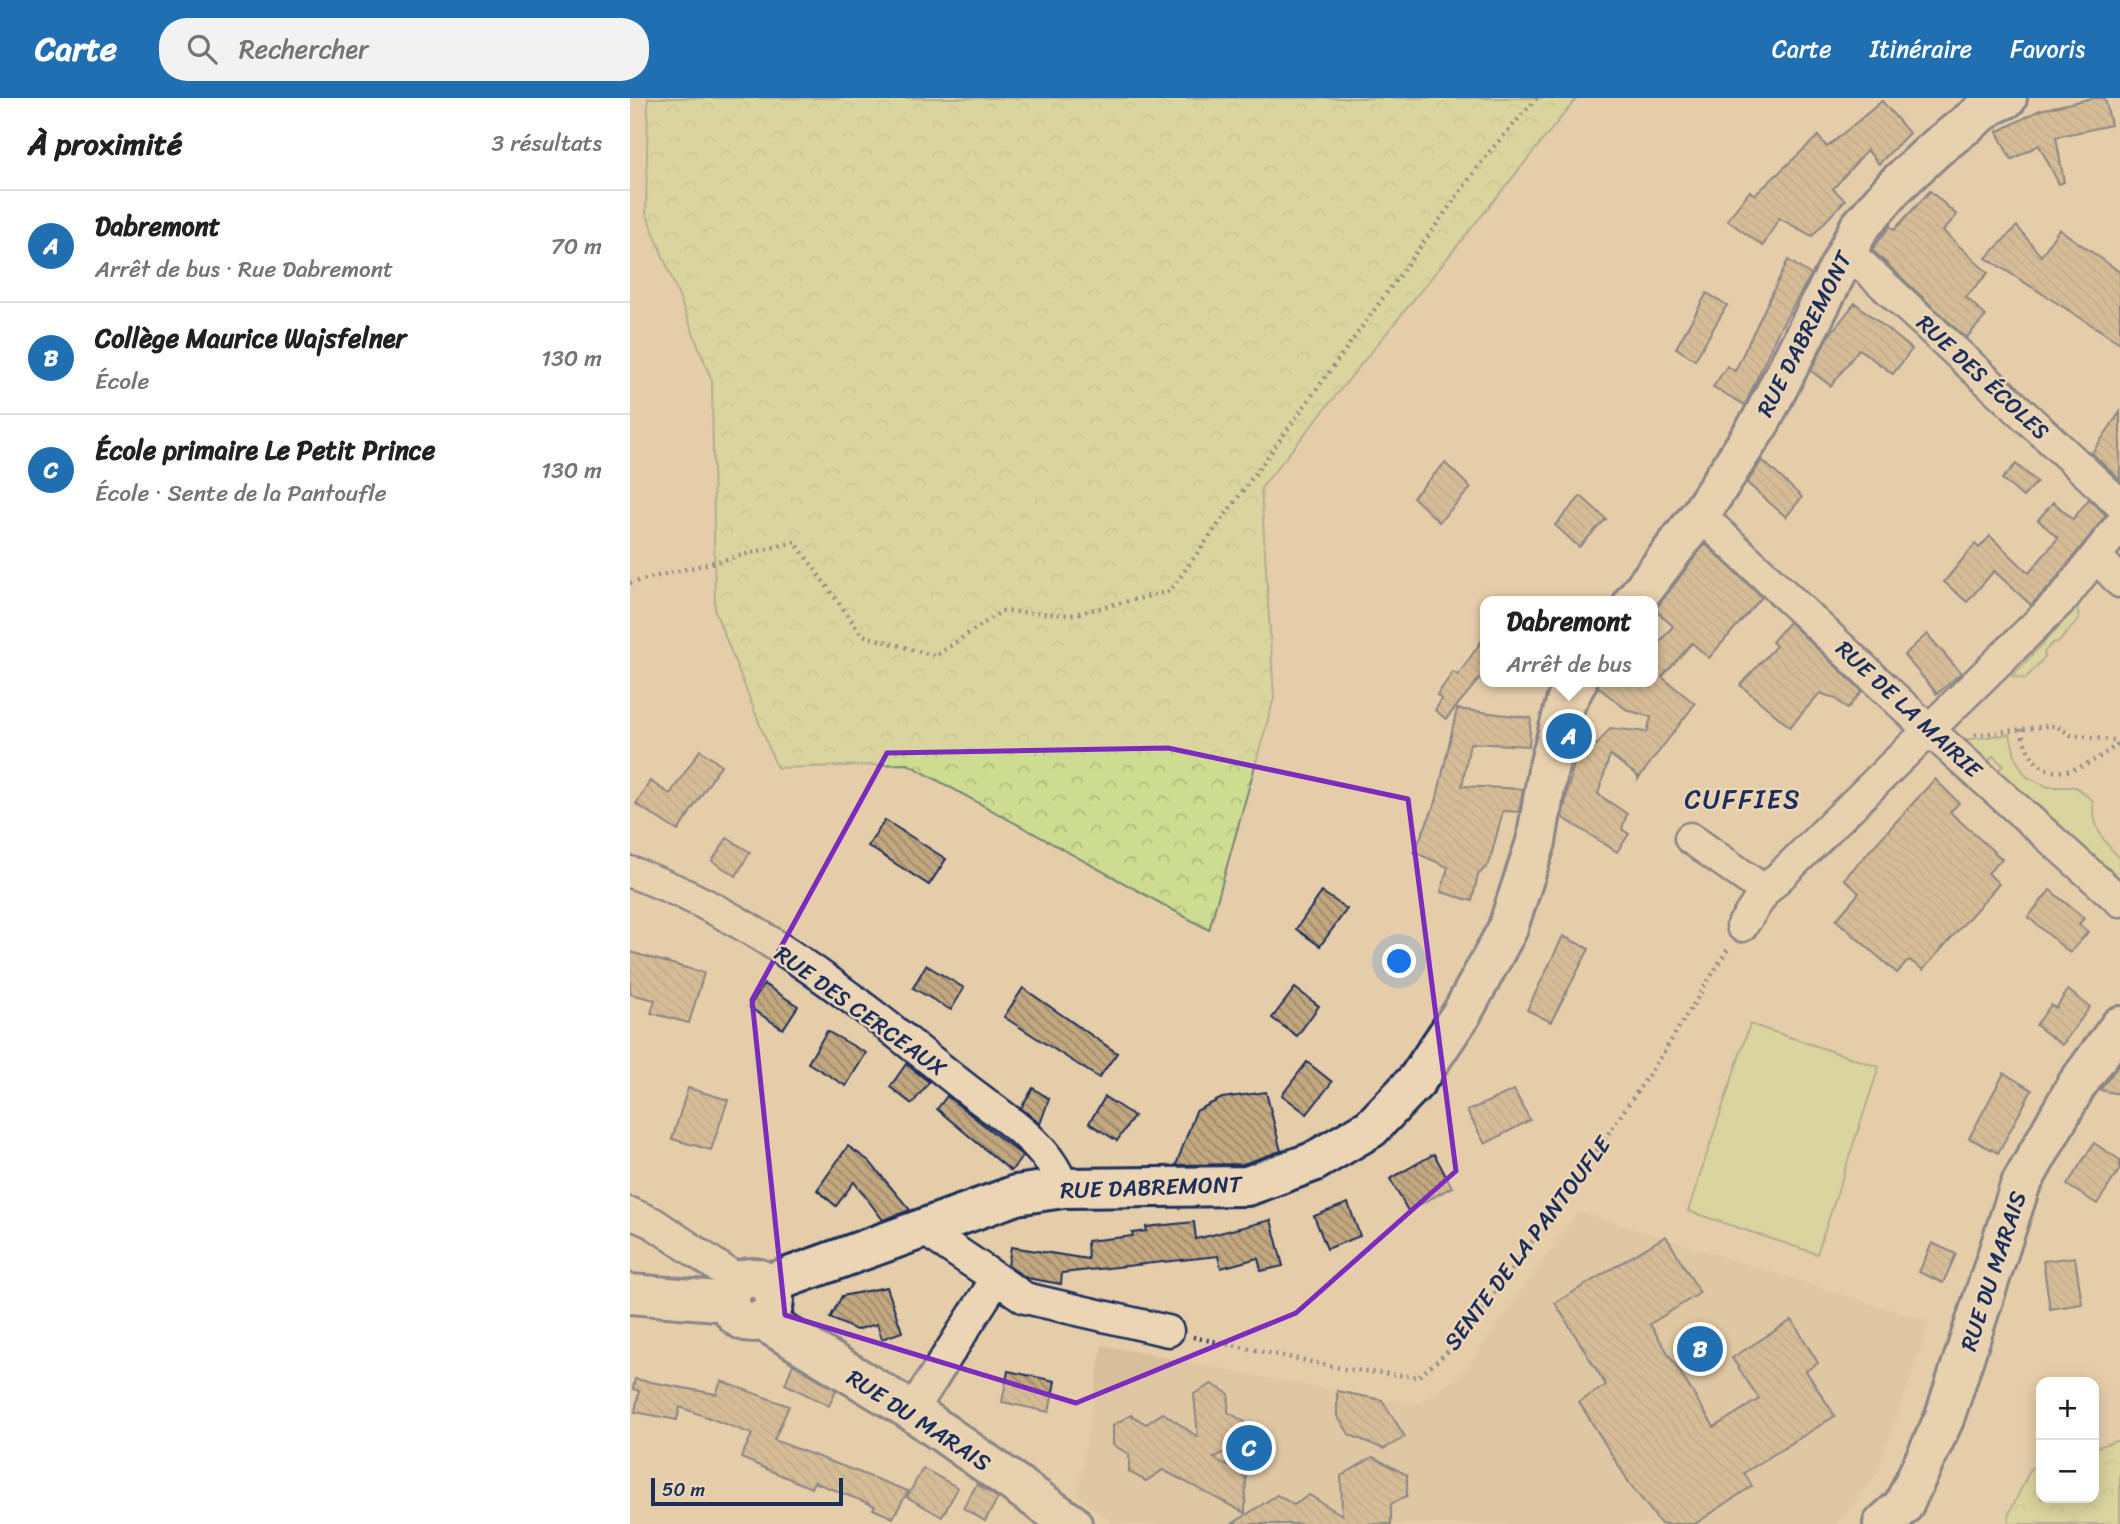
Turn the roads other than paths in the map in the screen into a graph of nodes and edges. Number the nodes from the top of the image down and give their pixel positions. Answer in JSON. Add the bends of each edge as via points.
{"nodes":[{"id":1,"x":2007,"y":98,"type":"edge"},
{"id":2,"x":1847,"y":251,"type":"junction"},
{"id":3,"x":2120,"y":504,"type":"edge"},
{"id":4,"x":1700,"y":515,"type":"junction"},
{"id":5,"x":2120,"y":525,"type":"edge"},
{"id":6,"x":2096,"y":556,"type":"junction"},
{"id":7,"x":2120,"y":582,"type":"edge"},
{"id":8,"x":1638,"y":596,"type":"edge"},
{"id":9,"x":1574,"y":687,"type":"edge"},
{"id":10,"x":1929,"y":730,"type":"junction"},
{"id":11,"x":1690,"y":838,"type":"dead end"},
{"id":12,"x":630,"y":872,"type":"edge"},
{"id":13,"x":1765,"y":891,"type":"junction"},
{"id":14,"x":2120,"y":901,"type":"edge"},
{"id":15,"x":1742,"y":926,"type":"road end"},
{"id":16,"x":2120,"y":1026,"type":"edge"},
{"id":17,"x":1063,"y":1188,"type":"junction"},
{"id":18,"x":630,"y":1213,"type":"edge"},
{"id":19,"x":923,"y":1229,"type":"junction"},
{"id":20,"x":995,"y":1281,"type":"junction"},
{"id":21,"x":630,"y":1294,"type":"edge"},
{"id":22,"x":750,"y":1297,"type":"junction"},
{"id":23,"x":1168,"y":1331,"type":"road end"},
{"id":24,"x":912,"y":1411,"type":"junction"},
{"id":25,"x":1072,"y":1524,"type":"edge"},
{"id":26,"x":1883,"y":1524,"type":"edge"}],
"edges":[{"from":1,"to":2,"type":"street","name":"RUE DABREMONT","via":[[1945,141],[1894,187],[1858,228]]},
{"from":2,"to":3,"type":"street","name":"RUE DES ÉCOLES"},
{"from":2,"to":4,"type":"street","name":"RUE DABREMONT","via":[[1761,421]]},
{"from":4,"to":8,"type":"street","name":"RUE DABREMONT"},
{"from":4,"to":10,"type":"street","name":"RUE DE LA MAIRIE"},
{"from":5,"to":6,"type":"street"},
{"from":6,"to":7,"type":"street"},
{"from":6,"to":10,"type":"street","via":[[2064,597]]},
{"from":9,"to":17,"type":"street","name":"RUE DABREMONT","via":[[1548,770],[1536,842],[1507,930],[1462,1013],[1417,1080],[1371,1128],[1313,1162],[1247,1186]]},
{"from":10,"to":13,"type":"street"},
{"from":10,"to":14,"type":"street","name":"RUE DE LA MAIRIE"},
{"from":11,"to":13,"type":"street"},
{"from":12,"to":17,"type":"street","name":"RUE DES CERCEAUX","via":[[709,908],[874,1014],[1034,1143],[1059,1175]]},
{"from":13,"to":15,"type":"street"},
{"from":16,"to":26,"type":"street","name":"RUE DU MARAIS","via":[[2076,1086],[2020,1185],[1944,1419],[1903,1506]]},
{"from":17,"to":19,"type":"street","name":"RUE DABREMONT","via":[[1016,1195]]},
{"from":18,"to":22,"type":"street","via":[[653,1223]]},
{"from":19,"to":20,"type":"street"},
{"from":19,"to":22,"type":"street","name":"RUE DABREMONT"},
{"from":20,"to":23,"type":"street","via":[[1025,1298]]},
{"from":20,"to":24,"type":"street"},
{"from":21,"to":22,"type":"street"},
{"from":22,"to":24,"type":"street","name":"RUE DU MARAIS"},
{"from":24,"to":25,"type":"street","name":"RUE DU MARAIS"}]}
